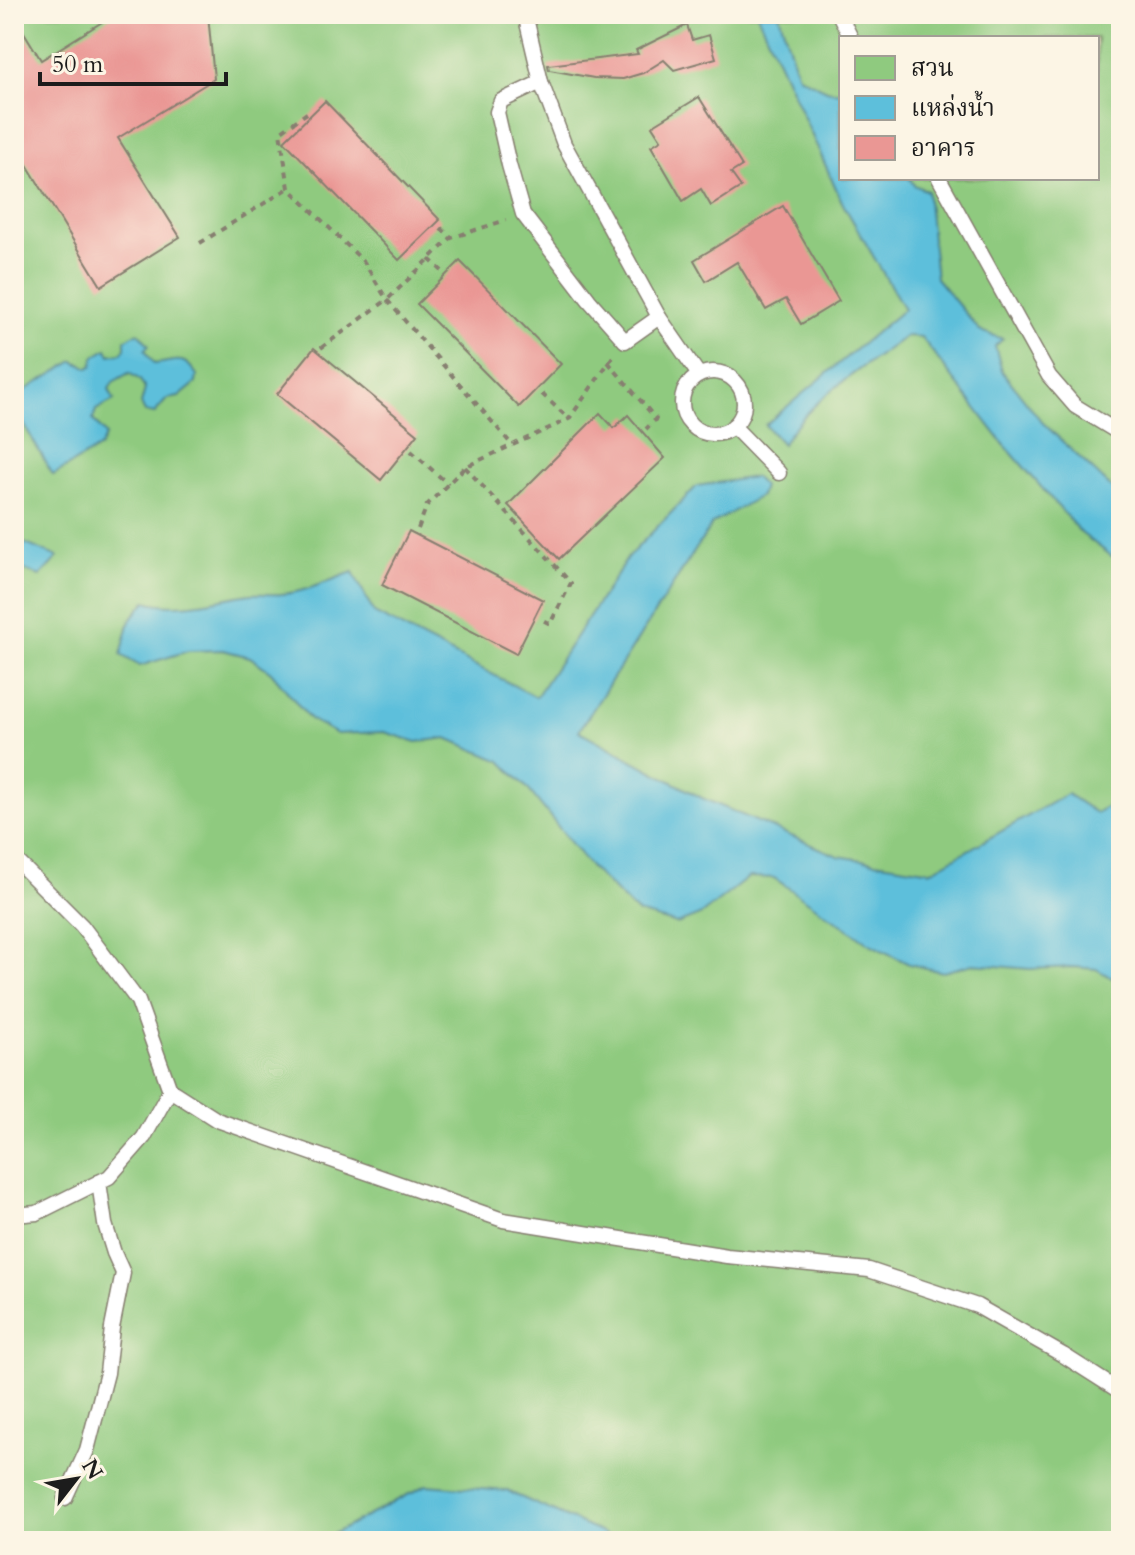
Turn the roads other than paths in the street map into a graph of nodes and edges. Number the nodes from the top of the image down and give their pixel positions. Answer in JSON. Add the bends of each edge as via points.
{"nodes":[{"id":1,"x":525,"y":14,"type":"edge"},
{"id":2,"x":839,"y":14,"type":"edge"},
{"id":3,"x":850,"y":36,"type":"edge"},
{"id":4,"x":541,"y":82,"type":"junction"},
{"id":5,"x":940,"y":180,"type":"edge"},
{"id":6,"x":659,"y":317,"type":"junction"},
{"id":7,"x":699,"y":375,"type":"junction"},
{"id":8,"x":733,"y":426,"type":"junction"},
{"id":9,"x":1121,"y":434,"type":"edge"},
{"id":10,"x":779,"y":473,"type":"dead end"},
{"id":11,"x":14,"y":858,"type":"edge"},
{"id":12,"x":170,"y":1090,"type":"junction"},
{"id":13,"x":99,"y":1182,"type":"junction"},
{"id":14,"x":14,"y":1215,"type":"edge"},
{"id":15,"x":1121,"y":1392,"type":"edge"},
{"id":16,"x":65,"y":1498,"type":"dead end"}],
"edges":[{"from":1,"to":4,"type":"lane"},
{"from":2,"to":3,"type":"lane"},
{"from":4,"to":6,"type":"lane","via":[[564,144]]},
{"from":4,"to":6,"type":"lane","via":[[501,101],[497,112],[523,214],[625,341]]},
{"from":5,"to":9,"type":"lane","via":[[1049,376],[1075,406]]},
{"from":6,"to":7,"type":"lane"},
{"from":7,"to":8,"type":"lane","via":[[723,373],[741,389],[743,413]]},
{"from":7,"to":8,"type":"lane","via":[[684,392],[685,416],[703,432]]},
{"from":8,"to":10,"type":"lane"},
{"from":11,"to":12,"type":"lane","via":[[82,926],[138,1001]]},
{"from":12,"to":13,"type":"lane","via":[[144,1137]]},
{"from":12,"to":15,"type":"lane","via":[[217,1120],[503,1220],[727,1256],[869,1270],[977,1306]]},
{"from":13,"to":14,"type":"lane","via":[[37,1213]]},
{"from":13,"to":16,"type":"lane","via":[[105,1224],[123,1273],[107,1373],[87,1450]]}]}
